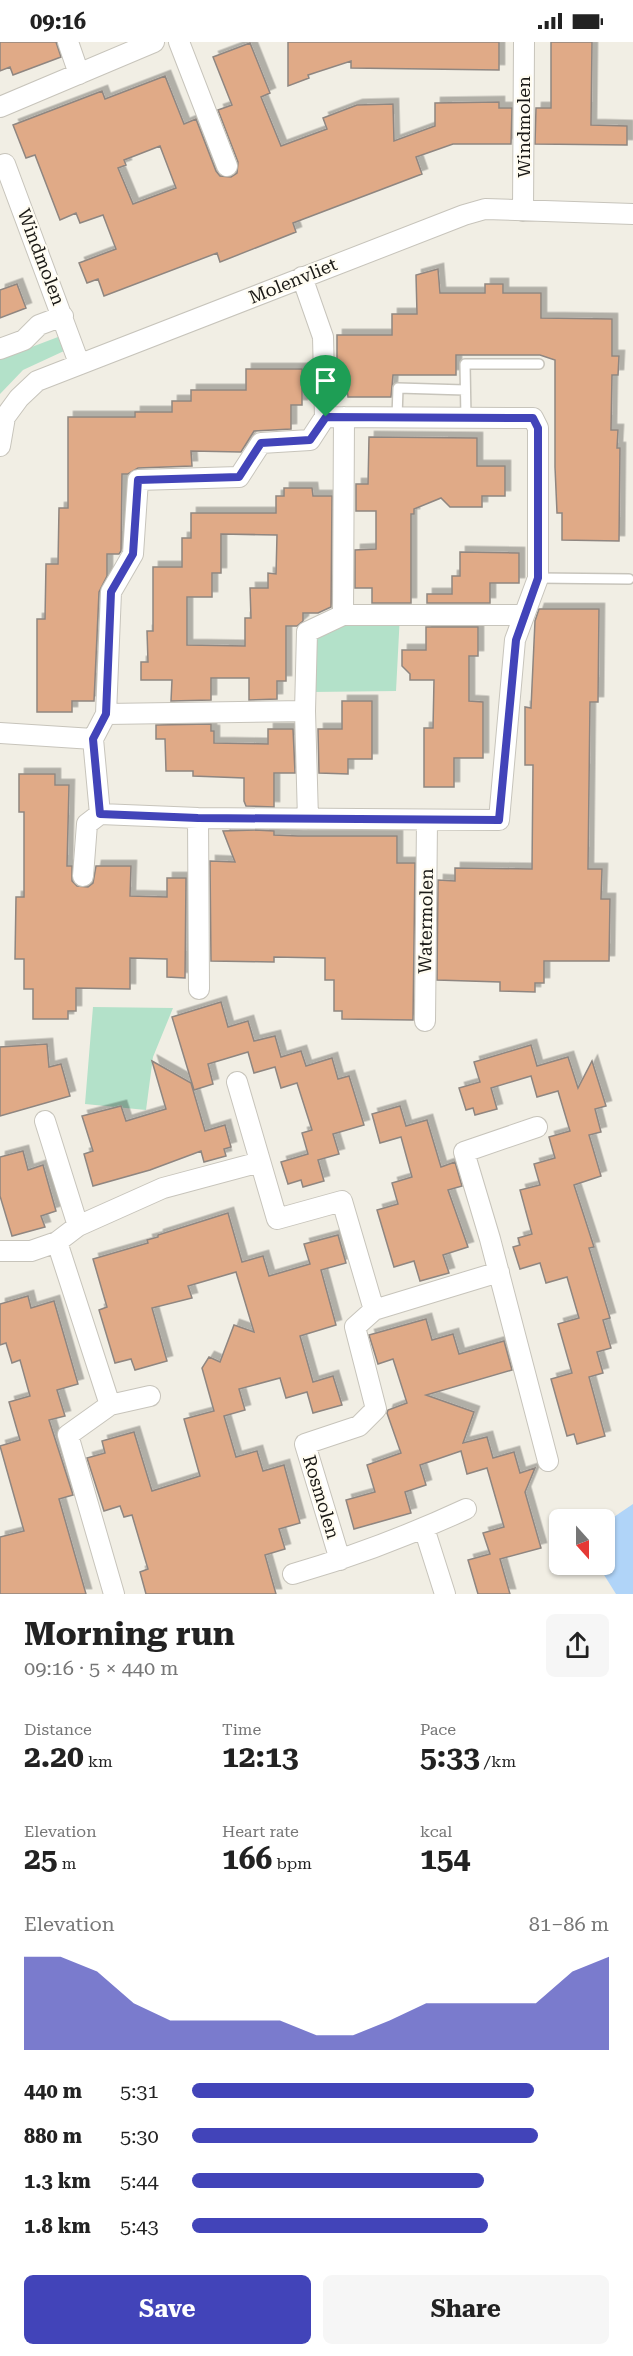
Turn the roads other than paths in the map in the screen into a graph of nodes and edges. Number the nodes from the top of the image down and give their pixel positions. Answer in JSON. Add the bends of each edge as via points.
{"nodes":[{"id":1,"x":68,"y":42,"type":"edge"},
{"id":2,"x":154,"y":42,"type":"edge"},
{"id":3,"x":179,"y":42,"type":"edge"},
{"id":4,"x":524,"y":42,"type":"edge"},
{"id":5,"x":80,"y":74,"type":"junction"},
{"id":6,"x":0,"y":107,"type":"edge"},
{"id":7,"x":2,"y":161,"type":"edge"},
{"id":8,"x":227,"y":166,"type":"dead end"},
{"id":9,"x":522,"y":211,"type":"junction"},
{"id":10,"x":633,"y":214,"type":"edge"},
{"id":11,"x":302,"y":277,"type":"junction"},
{"id":12,"x":63,"y":316,"type":"junction"},
{"id":13,"x":0,"y":349,"type":"edge"},
{"id":14,"x":79,"y":363,"type":"junction"},
{"id":15,"x":539,"y":364,"type":"dead end"},
{"id":16,"x":465,"y":390,"type":"junction"},
{"id":17,"x":335,"y":417,"type":"junction"},
{"id":18,"x":397,"y":417,"type":"junction"},
{"id":19,"x":466,"y":418,"type":"junction"},
{"id":20,"x":0,"y":446,"type":"edge"},
{"id":21,"x":538,"y":578,"type":"junction"},
{"id":22,"x":629,"y":579,"type":"dead end"},
{"id":23,"x":343,"y":615,"type":"junction"},
{"id":24,"x":523,"y":615,"type":"junction"},
{"id":25,"x":305,"y":711,"type":"junction"},
{"id":26,"x":106,"y":714,"type":"junction"},
{"id":27,"x":0,"y":733,"type":"edge"},
{"id":28,"x":93,"y":739,"type":"junction"},
{"id":29,"x":100,"y":814,"type":"junction"},
{"id":30,"x":198,"y":818,"type":"junction"},
{"id":31,"x":308,"y":819,"type":"junction"},
{"id":32,"x":427,"y":821,"type":"junction"},
{"id":33,"x":83,"y":876,"type":"dead end"},
{"id":34,"x":199,"y":989,"type":"dead end"},
{"id":35,"x":425,"y":1021,"type":"dead end"},
{"id":36,"x":237,"y":1082,"type":"dead end"},
{"id":37,"x":45,"y":1121,"type":"dead end"},
{"id":38,"x":537,"y":1127,"type":"dead end"},
{"id":39,"x":260,"y":1162,"type":"junction"},
{"id":40,"x":78,"y":1226,"type":"junction"},
{"id":41,"x":57,"y":1242,"type":"junction"},
{"id":42,"x":0,"y":1251,"type":"edge"},
{"id":43,"x":499,"y":1272,"type":"junction"},
{"id":44,"x":374,"y":1310,"type":"junction"},
{"id":45,"x":150,"y":1396,"type":"dead end"},
{"id":46,"x":110,"y":1405,"type":"junction"},
{"id":47,"x":548,"y":1461,"type":"dead end"},
{"id":48,"x":466,"y":1509,"type":"dead end"},
{"id":49,"x":424,"y":1528,"type":"junction"},
{"id":50,"x":340,"y":1560,"type":"junction"},
{"id":51,"x":293,"y":1574,"type":"dead end"},
{"id":52,"x":114,"y":1594,"type":"edge"},
{"id":53,"x":445,"y":1594,"type":"edge"}],
"edges":[{"from":1,"to":5,"type":"street"},
{"from":2,"to":5,"type":"street"},
{"from":3,"to":8,"type":"street"},
{"from":4,"to":9,"type":"street","name":"Windmolen"},
{"from":5,"to":6,"type":"street"},
{"from":7,"to":12,"type":"street","name":"Windmolen"},
{"from":9,"to":10,"type":"street","name":"Molenvliet"},
{"from":9,"to":11,"type":"street","name":"Molenvliet","via":[[485,209],[464,215]]},
{"from":11,"to":14,"type":"street","name":"Molenvliet"},
{"from":11,"to":17,"type":"street","via":[[323,337]]},
{"from":12,"to":13,"type":"street","name":"Windmolen","via":[[39,325],[24,340]]},
{"from":12,"to":14,"type":"street","name":"Windmolen"},
{"from":14,"to":20,"type":"street","name":"Molenvliet","via":[[37,381],[19,398],[5,417]]},
{"from":15,"to":16,"type":"lane","via":[[465,364]]},
{"from":16,"to":18,"type":"lane","via":[[398,388]]},
{"from":16,"to":19,"type":"lane"},
{"from":17,"to":18,"type":"street"},
{"from":17,"to":23,"type":"street"},
{"from":17,"to":26,"type":"street","via":[[310,440],[261,443],[239,477],[138,480],[133,554],[111,592]]},
{"from":18,"to":19,"type":"street"},
{"from":19,"to":21,"type":"street","via":[[533,418],[538,428]]},
{"from":21,"to":22,"type":"lane"},
{"from":21,"to":24,"type":"street"},
{"from":23,"to":24,"type":"street"},
{"from":23,"to":25,"type":"street","via":[[307,632]]},
{"from":24,"to":32,"type":"street","via":[[516,640],[499,820]]},
{"from":25,"to":26,"type":"street"},
{"from":25,"to":31,"type":"street"},
{"from":26,"to":28,"type":"street"},
{"from":27,"to":28,"type":"street"},
{"from":28,"to":29,"type":"street"},
{"from":29,"to":30,"type":"street"},
{"from":29,"to":33,"type":"street","via":[[87,824]]},
{"from":30,"to":31,"type":"street"},
{"from":30,"to":34,"type":"street"},
{"from":31,"to":32,"type":"street"},
{"from":32,"to":35,"type":"street","name":"Watermolen"},
{"from":36,"to":39,"type":"street"},
{"from":37,"to":40,"type":"street"},
{"from":38,"to":43,"type":"street","via":[[464,1152]]},
{"from":39,"to":40,"type":"street","via":[[163,1188]]},
{"from":39,"to":44,"type":"street","via":[[277,1219],[342,1201]]},
{"from":40,"to":41,"type":"street"},
{"from":41,"to":42,"type":"street","via":[[31,1251]]},
{"from":41,"to":46,"type":"street"},
{"from":43,"to":44,"type":"street"},
{"from":43,"to":47,"type":"street"},
{"from":44,"to":50,"type":"street","name":"Rosmolen","via":[[355,1327],[376,1409],[359,1426],[305,1444]]},
{"from":45,"to":46,"type":"street"},
{"from":46,"to":52,"type":"street","via":[[68,1435]]},
{"from":48,"to":49,"type":"street","name":"Rosmolen"},
{"from":49,"to":50,"type":"street","name":"Rosmolen"},
{"from":49,"to":53,"type":"street"},
{"from":50,"to":51,"type":"street","name":"Rosmolen"}]}
